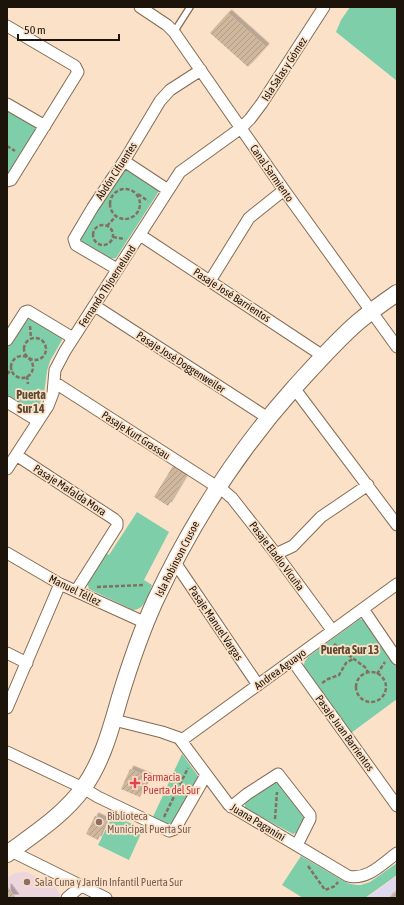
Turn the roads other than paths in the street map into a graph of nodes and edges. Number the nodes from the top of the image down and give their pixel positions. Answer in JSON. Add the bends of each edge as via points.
{"nodes":[{"id":1,"x":140,"y":7,"type":"edge"},
{"id":2,"x":190,"y":7,"type":"edge"},
{"id":3,"x":324,"y":7,"type":"edge"},
{"id":4,"x":7,"y":26,"type":"edge"},
{"id":5,"x":174,"y":32,"type":"junction"},
{"id":6,"x":201,"y":70,"type":"junction"},
{"id":7,"x":7,"y":104,"type":"edge"},
{"id":8,"x":45,"y":126,"type":"junction"},
{"id":9,"x":241,"y":128,"type":"junction"},
{"id":10,"x":124,"y":161,"type":"junction"},
{"id":11,"x":7,"y":181,"type":"edge"},
{"id":12,"x":168,"y":190,"type":"junction"},
{"id":13,"x":284,"y":190,"type":"junction"},
{"id":14,"x":140,"y":235,"type":"junction"},
{"id":15,"x":117,"y":269,"type":"junction"},
{"id":16,"x":210,"y":281,"type":"junction"},
{"id":17,"x":397,"y":293,"type":"edge"},
{"id":18,"x":94,"y":306,"type":"junction"},
{"id":19,"x":372,"y":311,"type":"junction"},
{"id":20,"x":73,"y":338,"type":"junction"},
{"id":21,"x":7,"y":340,"type":"edge"},
{"id":22,"x":397,"y":347,"type":"edge"},
{"id":23,"x":324,"y":356,"type":"junction"},
{"id":24,"x":54,"y":382,"type":"junction"},
{"id":25,"x":294,"y":388,"type":"junction"},
{"id":26,"x":7,"y":402,"type":"edge"},
{"id":27,"x":268,"y":418,"type":"junction"},
{"id":28,"x":38,"y":421,"type":"junction"},
{"id":29,"x":16,"y":455,"type":"junction"},
{"id":30,"x":7,"y":469,"type":"edge"},
{"id":31,"x":368,"y":485,"type":"junction"},
{"id":32,"x":217,"y":486,"type":"junction"},
{"id":33,"x":397,"y":524,"type":"edge"},
{"id":34,"x":7,"y":553,"type":"edge"},
{"id":35,"x":276,"y":554,"type":"junction"},
{"id":36,"x":174,"y":561,"type":"junction"},
{"id":37,"x":60,"y":584,"type":"junction"},
{"id":38,"x":397,"y":584,"type":"edge"},
{"id":39,"x":77,"y":589,"type":"junction"},
{"id":40,"x":363,"y":609,"type":"junction"},
{"id":41,"x":146,"y":623,"type":"junction"},
{"id":42,"x":328,"y":633,"type":"junction"},
{"id":43,"x":7,"y":654,"type":"edge"},
{"id":44,"x":397,"y":659,"type":"edge"},
{"id":45,"x":292,"y":660,"type":"junction"},
{"id":46,"x":27,"y":663,"type":"junction"},
{"id":47,"x":258,"y":685,"type":"junction"},
{"id":48,"x":7,"y":708,"type":"edge"},
{"id":49,"x":114,"y":720,"type":"junction"},
{"id":50,"x":182,"y":740,"type":"junction"},
{"id":51,"x":7,"y":752,"type":"edge"},
{"id":52,"x":206,"y":775,"type":"junction"},
{"id":53,"x":83,"y":788,"type":"junction"},
{"id":54,"x":397,"y":806,"type":"edge"},
{"id":55,"x":231,"y":807,"type":"junction"},
{"id":56,"x":297,"y":845,"type":"junction"},
{"id":57,"x":9,"y":852,"type":"edge"},
{"id":58,"x":397,"y":853,"type":"edge"},
{"id":59,"x":80,"y":886,"type":"junction"},
{"id":60,"x":67,"y":898,"type":"edge"},
{"id":61,"x":106,"y":898,"type":"edge"}],
"edges":[{"from":1,"to":5,"type":"street","name":"Canal Sarmiento"},
{"from":2,"to":5,"type":"lane"},
{"from":3,"to":9,"type":"street","name":"Isla Salas y Gómez","via":[[262,103]]},
{"from":4,"to":8,"type":"street","via":[[78,70],[78,74]]},
{"from":5,"to":6,"type":"street","name":"Canal Sarmiento"},
{"from":6,"to":9,"type":"street","name":"Canal Sarmiento"},
{"from":6,"to":10,"type":"street","name":"Abdón Cifuentes","via":[[164,95]]},
{"from":7,"to":8,"type":"street"},
{"from":8,"to":11,"type":"street","via":[[11,180]]},
{"from":9,"to":12,"type":"street","name":"Fernando Thjoernelund","via":[[185,167]]},
{"from":9,"to":13,"type":"street","name":"Canal Sarmiento"},
{"from":10,"to":12,"type":"street"},
{"from":10,"to":15,"type":"street","name":"Abdón Cifuentes","via":[[74,241],[76,245]]},
{"from":12,"to":14,"type":"street","name":"Fernando Thjoernelund"},
{"from":13,"to":16,"type":"street","via":[[249,218]]},
{"from":13,"to":19,"type":"street","name":"Canal Sarmiento"},
{"from":14,"to":15,"type":"street","name":"Fernando Thjoernelund"},
{"from":14,"to":16,"type":"street","name":"Pasaje José Barrientos"},
{"from":15,"to":18,"type":"street","name":"Fernando Thjoernelund"},
{"from":16,"to":23,"type":"street","name":"Pasaje José Barrientos"},
{"from":17,"to":19,"type":"street","name":"Isla Robinson Crusoe"},
{"from":18,"to":20,"type":"street","name":"Fernando Thjoernelund"},
{"from":18,"to":27,"type":"street","name":"Pasaje José Doggenweiler"},
{"from":19,"to":22,"type":"street","name":"Canal Sarmiento"},
{"from":19,"to":23,"type":"street","name":"Isla Robinson Crusoe"},
{"from":20,"to":21,"type":"street","via":[[28,311]]},
{"from":20,"to":24,"type":"street","name":"Fernando Thjoernelund","via":[[57,365]]},
{"from":23,"to":25,"type":"street","name":"Isla Robinson Crusoe"},
{"from":24,"to":28,"type":"street","name":"Fernando Thjoernelund","via":[[52,398]]},
{"from":24,"to":32,"type":"street","name":"Pasaje Kurt Grassau"},
{"from":25,"to":27,"type":"street","name":"Isla Robinson Crusoe"},
{"from":25,"to":31,"type":"street"},
{"from":26,"to":28,"type":"street"},
{"from":27,"to":32,"type":"street","name":"Isla Robinson Crusoe"},
{"from":28,"to":29,"type":"street","name":"Fernando Thjoernelund"},
{"from":29,"to":30,"type":"street","name":"Fernando Thjoernelund"},
{"from":29,"to":39,"type":"street","name":"Pasaje Mafalda Mora","via":[[117,522],[117,526]]},
{"from":31,"to":33,"type":"street"},
{"from":31,"to":35,"type":"street","via":[[321,517],[293,546]]},
{"from":32,"to":35,"type":"street","name":"Pasaje Eladio Vicuña","via":[[232,498]]},
{"from":32,"to":36,"type":"street","name":"Isla Robinson Crusoe"},
{"from":34,"to":37,"type":"street","name":"Manuel Téllez"},
{"from":35,"to":42,"type":"street","name":"Pasaje Eladio Vicuña"},
{"from":36,"to":41,"type":"street","name":"Isla Robinson Crusoe"},
{"from":36,"to":47,"type":"street","name":"Pasaje Manuel Vargas"},
{"from":37,"to":39,"type":"street","name":"Manuel Téllez"},
{"from":37,"to":46,"type":"street"},
{"from":38,"to":40,"type":"street","name":"Andrea Aguayo"},
{"from":39,"to":41,"type":"street","name":"Manuel Téllez"},
{"from":40,"to":42,"type":"street","name":"Andrea Aguayo"},
{"from":40,"to":44,"type":"street"},
{"from":41,"to":49,"type":"street","name":"Isla Robinson Crusoe"},
{"from":42,"to":45,"type":"street","name":"Andrea Aguayo"},
{"from":43,"to":46,"type":"street"},
{"from":45,"to":47,"type":"street","name":"Andrea Aguayo"},
{"from":45,"to":54,"type":"street","name":"Pasaje Juan Barrientos"},
{"from":46,"to":48,"type":"street"},
{"from":47,"to":50,"type":"street","name":"Andrea Aguayo"},
{"from":49,"to":50,"type":"street","via":[[166,733]]},
{"from":49,"to":53,"type":"street","name":"Isla Robinson Crusoe","via":[[99,759]]},
{"from":50,"to":52,"type":"street","name":"Juana Paganini"},
{"from":51,"to":53,"type":"street"},
{"from":52,"to":53,"type":"street","via":[[172,831]]},
{"from":52,"to":55,"type":"street","name":"Juana Paganini"},
{"from":53,"to":57,"type":"street","name":"Isla Robinson Crusoe","via":[[53,820]]},
{"from":55,"to":56,"type":"street","name":"Juana Paganini"},
{"from":55,"to":56,"type":"street","via":[[278,774],[310,815]]},
{"from":56,"to":58,"type":"street","name":"Juana Paganini","via":[[353,878],[364,876]]},
{"from":57,"to":59,"type":"street"},
{"from":59,"to":60,"type":"street"},
{"from":59,"to":61,"type":"street"}]}
